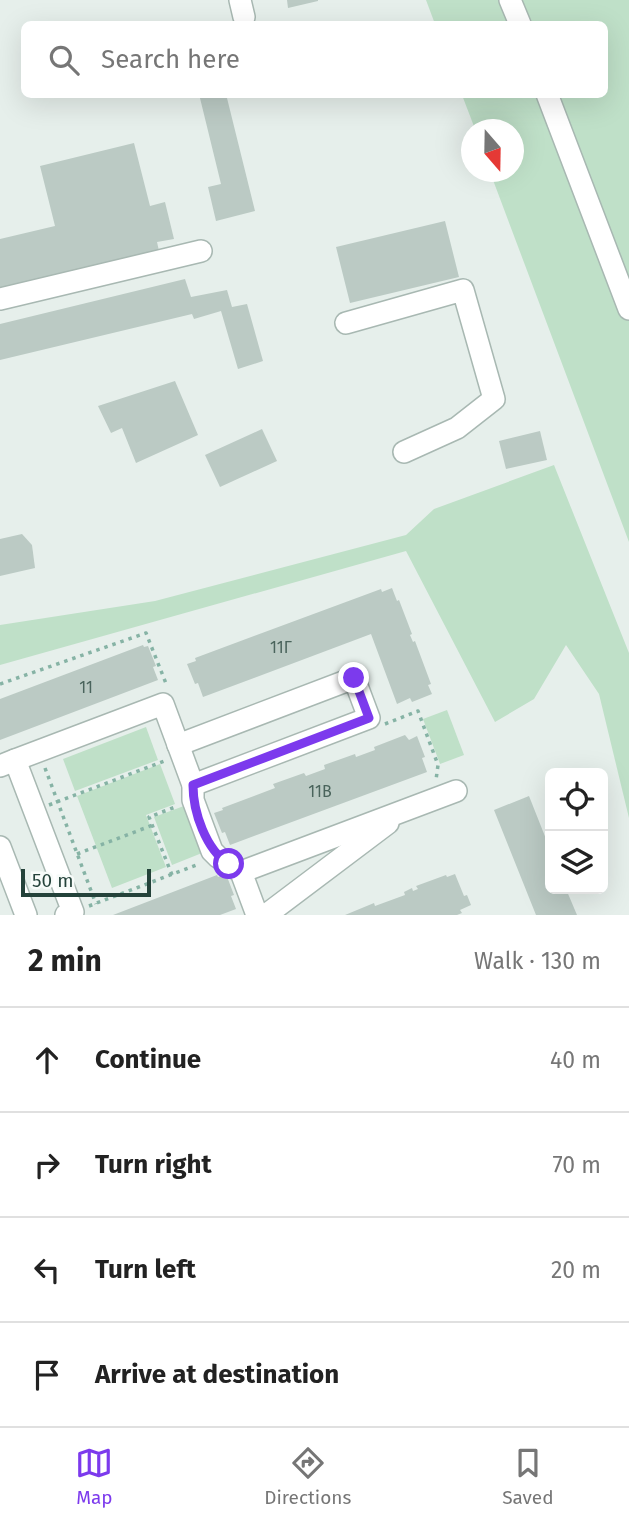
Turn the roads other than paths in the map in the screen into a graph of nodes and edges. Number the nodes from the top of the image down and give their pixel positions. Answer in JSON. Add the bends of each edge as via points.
{"nodes":[{"id":1,"x":510,"y":0,"type":"edge"},
{"id":2,"x":519,"y":21,"type":"edge"},
{"id":3,"x":549,"y":98,"type":"edge"},
{"id":4,"x":201,"y":251,"type":"dead end"},
{"id":5,"x":0,"y":299,"type":"edge"},
{"id":6,"x":629,"y":309,"type":"edge"},
{"id":7,"x":346,"y":323,"type":"dead end"},
{"id":8,"x":404,"y":452,"type":"dead end"},
{"id":9,"x":180,"y":750,"type":"junction"},
{"id":10,"x":8,"y":763,"type":"edge"},
{"id":11,"x":456,"y":791,"type":"dead end"},
{"id":12,"x":193,"y":793,"type":"junction"},
{"id":13,"x":407,"y":809,"type":"junction"},
{"id":14,"x":0,"y":847,"type":"edge"},
{"id":15,"x":241,"y":872,"type":"junction"},
{"id":16,"x":70,"y":914,"type":"edge"},
{"id":17,"x":26,"y":915,"type":"edge"},
{"id":18,"x":257,"y":915,"type":"edge"},
{"id":19,"x":266,"y":915,"type":"edge"}],
"edges":[{"from":1,"to":2,"type":"lane"},
{"from":3,"to":6,"type":"lane"},
{"from":4,"to":5,"type":"lane"},
{"from":7,"to":8,"type":"lane","via":[[463,290],[494,400],[457,428]]},
{"from":9,"to":10,"type":"lane","via":[[163,704]]},
{"from":9,"to":12,"type":"lane"},
{"from":9,"to":12,"type":"lane","via":[[354,678],[369,718]]},
{"from":10,"to":16,"type":"lane","via":[[34,811]]},
{"from":11,"to":13,"type":"lane"},
{"from":12,"to":15,"type":"lane","via":[[212,851]]},
{"from":13,"to":15,"type":"lane"},
{"from":13,"to":19,"type":"lane"},
{"from":14,"to":17,"type":"lane"},
{"from":15,"to":18,"type":"lane"}]}
